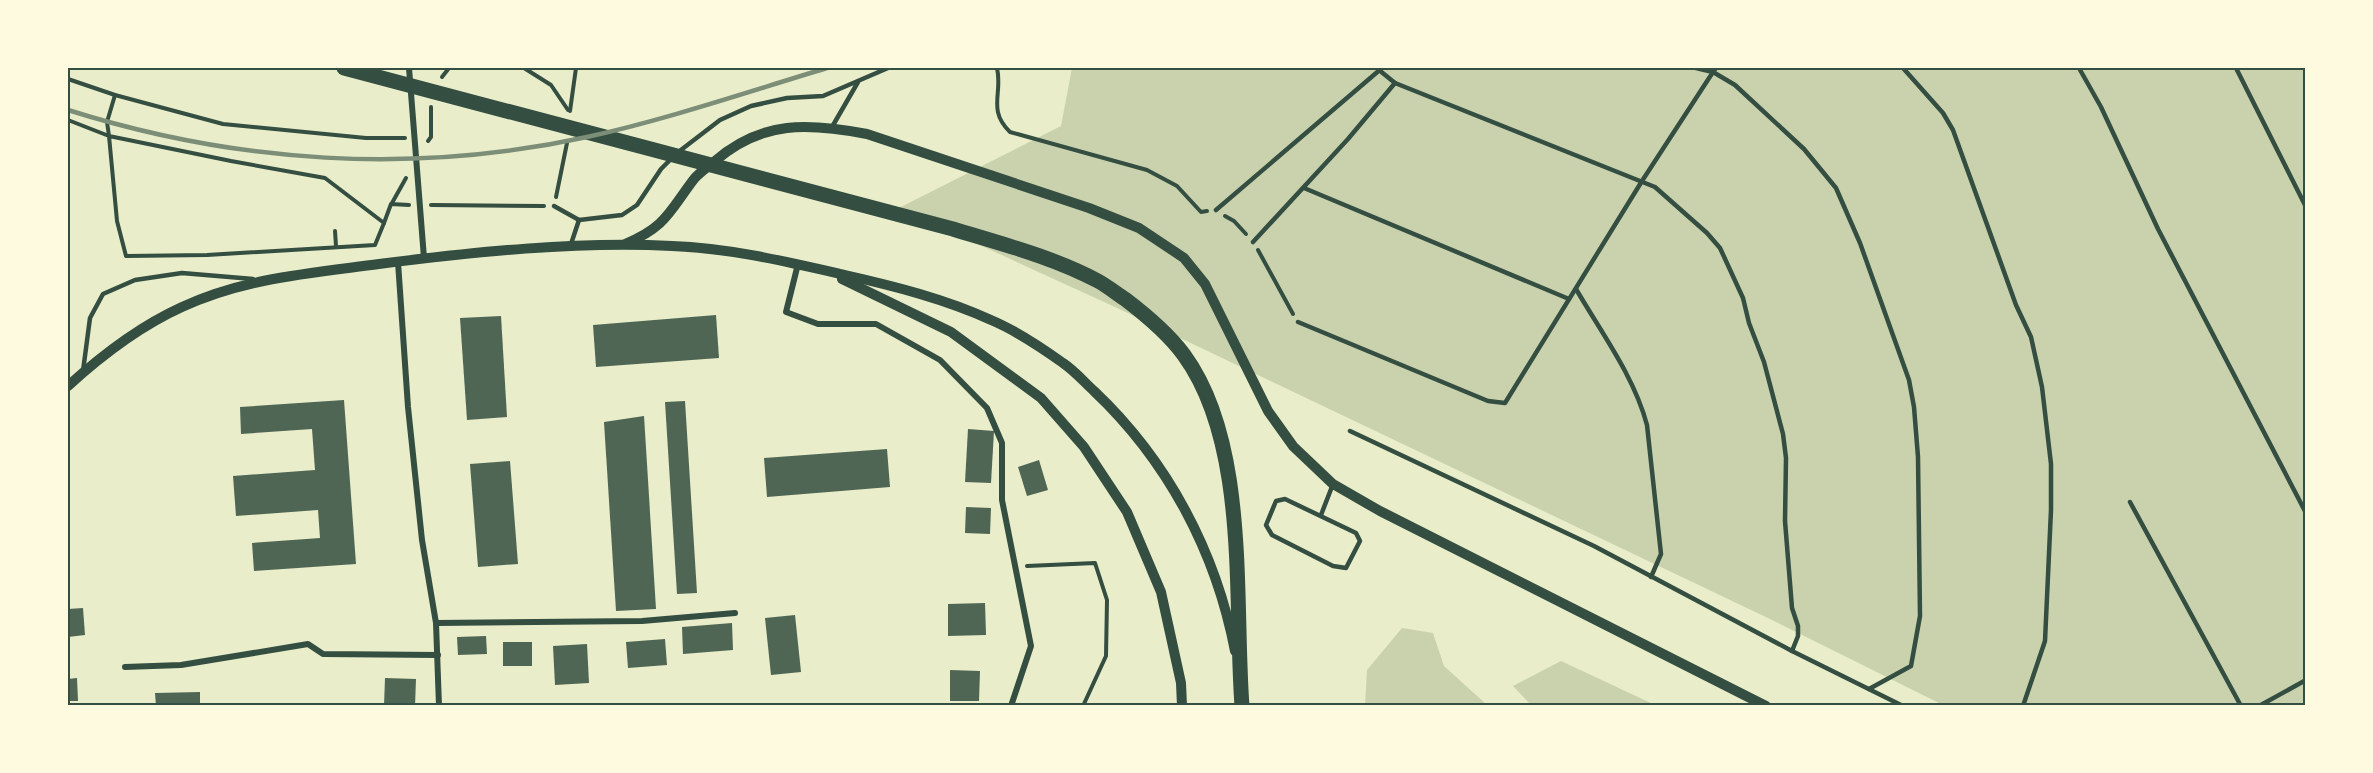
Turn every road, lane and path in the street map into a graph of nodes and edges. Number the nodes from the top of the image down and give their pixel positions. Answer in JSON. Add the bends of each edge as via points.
{"nodes":[{"id":1,"x":344,"y":68,"type":"edge"},
{"id":2,"x":409,"y":68,"type":"edge"},
{"id":3,"x":524,"y":68,"type":"edge"},
{"id":4,"x":888,"y":68,"type":"edge"},
{"id":5,"x":997,"y":68,"type":"edge"},
{"id":6,"x":1696,"y":68,"type":"edge"},
{"id":7,"x":1903,"y":68,"type":"edge"},
{"id":8,"x":2079,"y":68,"type":"edge"},
{"id":9,"x":2236,"y":68,"type":"edge"},
{"id":10,"x":1380,"y":69,"type":"edge"},
{"id":11,"x":1715,"y":70,"type":"edge"},
{"id":12,"x":68,"y":79,"type":"edge"},
{"id":13,"x":858,"y":81,"type":"junction"},
{"id":14,"x":1395,"y":83,"type":"junction"},
{"id":15,"x":115,"y":95,"type":"junction"},
{"id":16,"x":569,"y":113,"type":"dead end"},
{"id":17,"x":68,"y":120,"type":"edge"},
{"id":18,"x":832,"y":127,"type":"junction"},
{"id":19,"x":109,"y":136,"type":"junction"},
{"id":20,"x":430,"y":137,"type":"dead end"},
{"id":21,"x":415,"y":138,"type":"junction"},
{"id":22,"x":1642,"y":181,"type":"junction"},
{"id":23,"x":1304,"y":188,"type":"junction"},
{"id":24,"x":420,"y":205,"type":"junction"},
{"id":25,"x":554,"y":206,"type":"joint"},
{"id":26,"x":2306,"y":207,"type":"edge"},
{"id":27,"x":1216,"y":210,"type":"junction"},
{"id":28,"x":579,"y":220,"type":"junction"},
{"id":29,"x":384,"y":223,"type":"junction"},
{"id":30,"x":335,"y":231,"type":"dead end"},
{"id":31,"x":1253,"y":242,"type":"junction"},
{"id":32,"x":336,"y":246,"type":"junction"},
{"id":33,"x":619,"y":246,"type":"junction"},
{"id":34,"x":570,"y":247,"type":"junction"},
{"id":35,"x":424,"y":258,"type":"junction"},
{"id":36,"x":398,"y":262,"type":"junction"},
{"id":37,"x":798,"y":264,"type":"junction"},
{"id":38,"x":824,"y":270,"type":"junction"},
{"id":39,"x":265,"y":280,"type":"junction"},
{"id":40,"x":1576,"y":288,"type":"junction"},
{"id":41,"x":1569,"y":299,"type":"junction"},
{"id":42,"x":1298,"y":322,"type":"joint"},
{"id":43,"x":82,"y":372,"type":"junction"},
{"id":44,"x":68,"y":386,"type":"edge"},
{"id":45,"x":1350,"y":431,"type":"dead end"},
{"id":46,"x":1333,"y":484,"type":"junction"},
{"id":47,"x":2130,"y":502,"type":"dead end"},
{"id":48,"x":2306,"y":513,"type":"edge"},
{"id":49,"x":1321,"y":515,"type":"junction"},
{"id":50,"x":1016,"y":567,"type":"junction"},
{"id":51,"x":1651,"y":577,"type":"junction"},
{"id":52,"x":735,"y":613,"type":"dead end"},
{"id":53,"x":436,"y":623,"type":"junction"},
{"id":54,"x":1792,"y":651,"type":"junction"},
{"id":55,"x":438,"y":655,"type":"junction"},
{"id":56,"x":125,"y":668,"type":"dead end"},
{"id":57,"x":2306,"y":680,"type":"edge"},
{"id":58,"x":1241,"y":683,"type":"junction"},
{"id":59,"x":1869,"y":688,"type":"junction"},
{"id":60,"x":439,"y":705,"type":"edge"},
{"id":61,"x":1011,"y":705,"type":"edge"},
{"id":62,"x":1083,"y":705,"type":"edge"},
{"id":63,"x":1182,"y":705,"type":"edge"},
{"id":64,"x":1242,"y":705,"type":"edge"},
{"id":65,"x":1766,"y":705,"type":"edge"},
{"id":66,"x":1903,"y":705,"type":"edge"},
{"id":67,"x":2024,"y":705,"type":"edge"},
{"id":68,"x":2241,"y":705,"type":"edge"},
{"id":69,"x":2259,"y":705,"type":"edge"}],
"edges":[{"from":1,"to":58,"type":"main road","via":[[873,208],[1035,254],[1099,281],[1148,316],[1184,355],[1212,413],[1231,485]]},
{"from":2,"to":21,"type":"street"},
{"from":3,"to":16,"type":"path","via":[[551,85]]},
{"from":4,"to":13,"type":"lane"},
{"from":5,"to":27,"type":"path","via":[[1000,80],[995,99],[1002,124],[1010,132],[1147,170],[1177,186],[1201,212]]},
{"from":6,"to":11,"type":"lane"},
{"from":7,"to":67,"type":"lane","via":[[1953,130],[2031,337],[2043,387],[2051,464],[2044,641]]},
{"from":8,"to":48,"type":"lane"},
{"from":9,"to":26,"type":"lane"},
{"from":10,"to":14,"type":"lane"},
{"from":10,"to":27,"type":"lane"},
{"from":11,"to":22,"type":"lane"},
{"from":11,"to":59,"type":"lane","via":[[1804,149],[1836,188],[1909,380],[1918,457],[1920,616],[1911,666]]},
{"from":12,"to":15,"type":"path"},
{"from":13,"to":18,"type":"lane"},
{"from":13,"to":28,"type":"lane","via":[[823,96],[751,106],[720,120],[661,169],[638,205],[622,215]]},
{"from":14,"to":22,"type":"lane"},
{"from":14,"to":23,"type":"lane"},
{"from":15,"to":19,"type":"path","via":[[107,122]]},
{"from":15,"to":21,"type":"path","via":[[223,124],[366,138]]},
{"from":17,"to":19,"type":"path"},
{"from":18,"to":33,"type":"street","via":[[766,130],[732,146],[696,177],[670,215],[647,235]]},
{"from":18,"to":46,"type":"street","via":[[867,134],[1089,208],[1139,228],[1184,258],[1205,284],[1268,411],[1293,446]]},
{"from":19,"to":29,"type":"path","via":[[325,178]]},
{"from":19,"to":32,"type":"path","via":[[117,221],[126,256]]},
{"from":20,"to":21,"type":"path"},
{"from":21,"to":24,"type":"street"},
{"from":22,"to":40,"type":"lane"},
{"from":22,"to":54,"type":"lane","via":[[1655,187],[1720,248],[1743,298],[1764,362],[1786,458],[1785,521],[1792,608],[1798,626]]},
{"from":23,"to":31,"type":"lane"},
{"from":23,"to":41,"type":"lane"},
{"from":24,"to":25,"type":"path"},
{"from":24,"to":29,"type":"path","via":[[391,204]]},
{"from":24,"to":35,"type":"street"},
{"from":25,"to":28,"type":"lane"},
{"from":27,"to":31,"type":"path","via":[[1234,221]]},
{"from":28,"to":34,"type":"lane"},
{"from":29,"to":32,"type":"path","via":[[375,245]]},
{"from":30,"to":32,"type":"path"},
{"from":31,"to":42,"type":"path"},
{"from":33,"to":34,"type":"street"},
{"from":33,"to":37,"type":"street","via":[[674,246]]},
{"from":34,"to":35,"type":"street"},
{"from":35,"to":36,"type":"street"},
{"from":36,"to":39,"type":"street"},
{"from":36,"to":53,"type":"street","via":[[422,540]]},
{"from":37,"to":38,"type":"street"},
{"from":37,"to":50,"type":"street","via":[[786,312],[818,324],[876,324],[940,360],[987,408],[1002,443],[1002,500]]},
{"from":38,"to":58,"type":"street","via":[[907,289],[993,320],[1066,364],[1116,411],[1155,459],[1193,523],[1225,613]]},
{"from":38,"to":63,"type":"street","via":[[951,333],[1041,398],[1084,447],[1127,512],[1161,592],[1181,683]]},
{"from":39,"to":43,"type":"street","via":[[181,307],[131,334]]},
{"from":39,"to":43,"type":"lane","via":[[182,273],[135,280],[103,294],[90,318]]},
{"from":40,"to":41,"type":"lane"},
{"from":40,"to":51,"type":"lane","via":[[1631,384],[1647,425],[1661,554]]},
{"from":41,"to":42,"type":"lane","via":[[1505,403],[1488,401]]},
{"from":43,"to":44,"type":"street"},
{"from":45,"to":51,"type":"lane","via":[[1594,546]]},
{"from":46,"to":49,"type":"lane"},
{"from":46,"to":65,"type":"street"},
{"from":47,"to":68,"type":"lane"},
{"from":49,"to":49,"type":"lane","via":[[1356,533],[1360,541],[1346,568],[1272,536],[1266,525],[1276,501],[1285,499]]},
{"from":50,"to":61,"type":"street","via":[[1031,646]]},
{"from":50,"to":62,"type":"path","via":[[1095,563],[1107,600],[1106,656]]},
{"from":51,"to":54,"type":"lane"},
{"from":52,"to":53,"type":"street","via":[[642,621]]},
{"from":53,"to":55,"type":"street"},
{"from":54,"to":59,"type":"lane"},
{"from":55,"to":56,"type":"street","via":[[324,654],[308,644],[181,665]]},
{"from":55,"to":60,"type":"street"},
{"from":57,"to":69,"type":"lane"},
{"from":58,"to":64,"type":"main road"},
{"from":59,"to":66,"type":"lane"}]}
